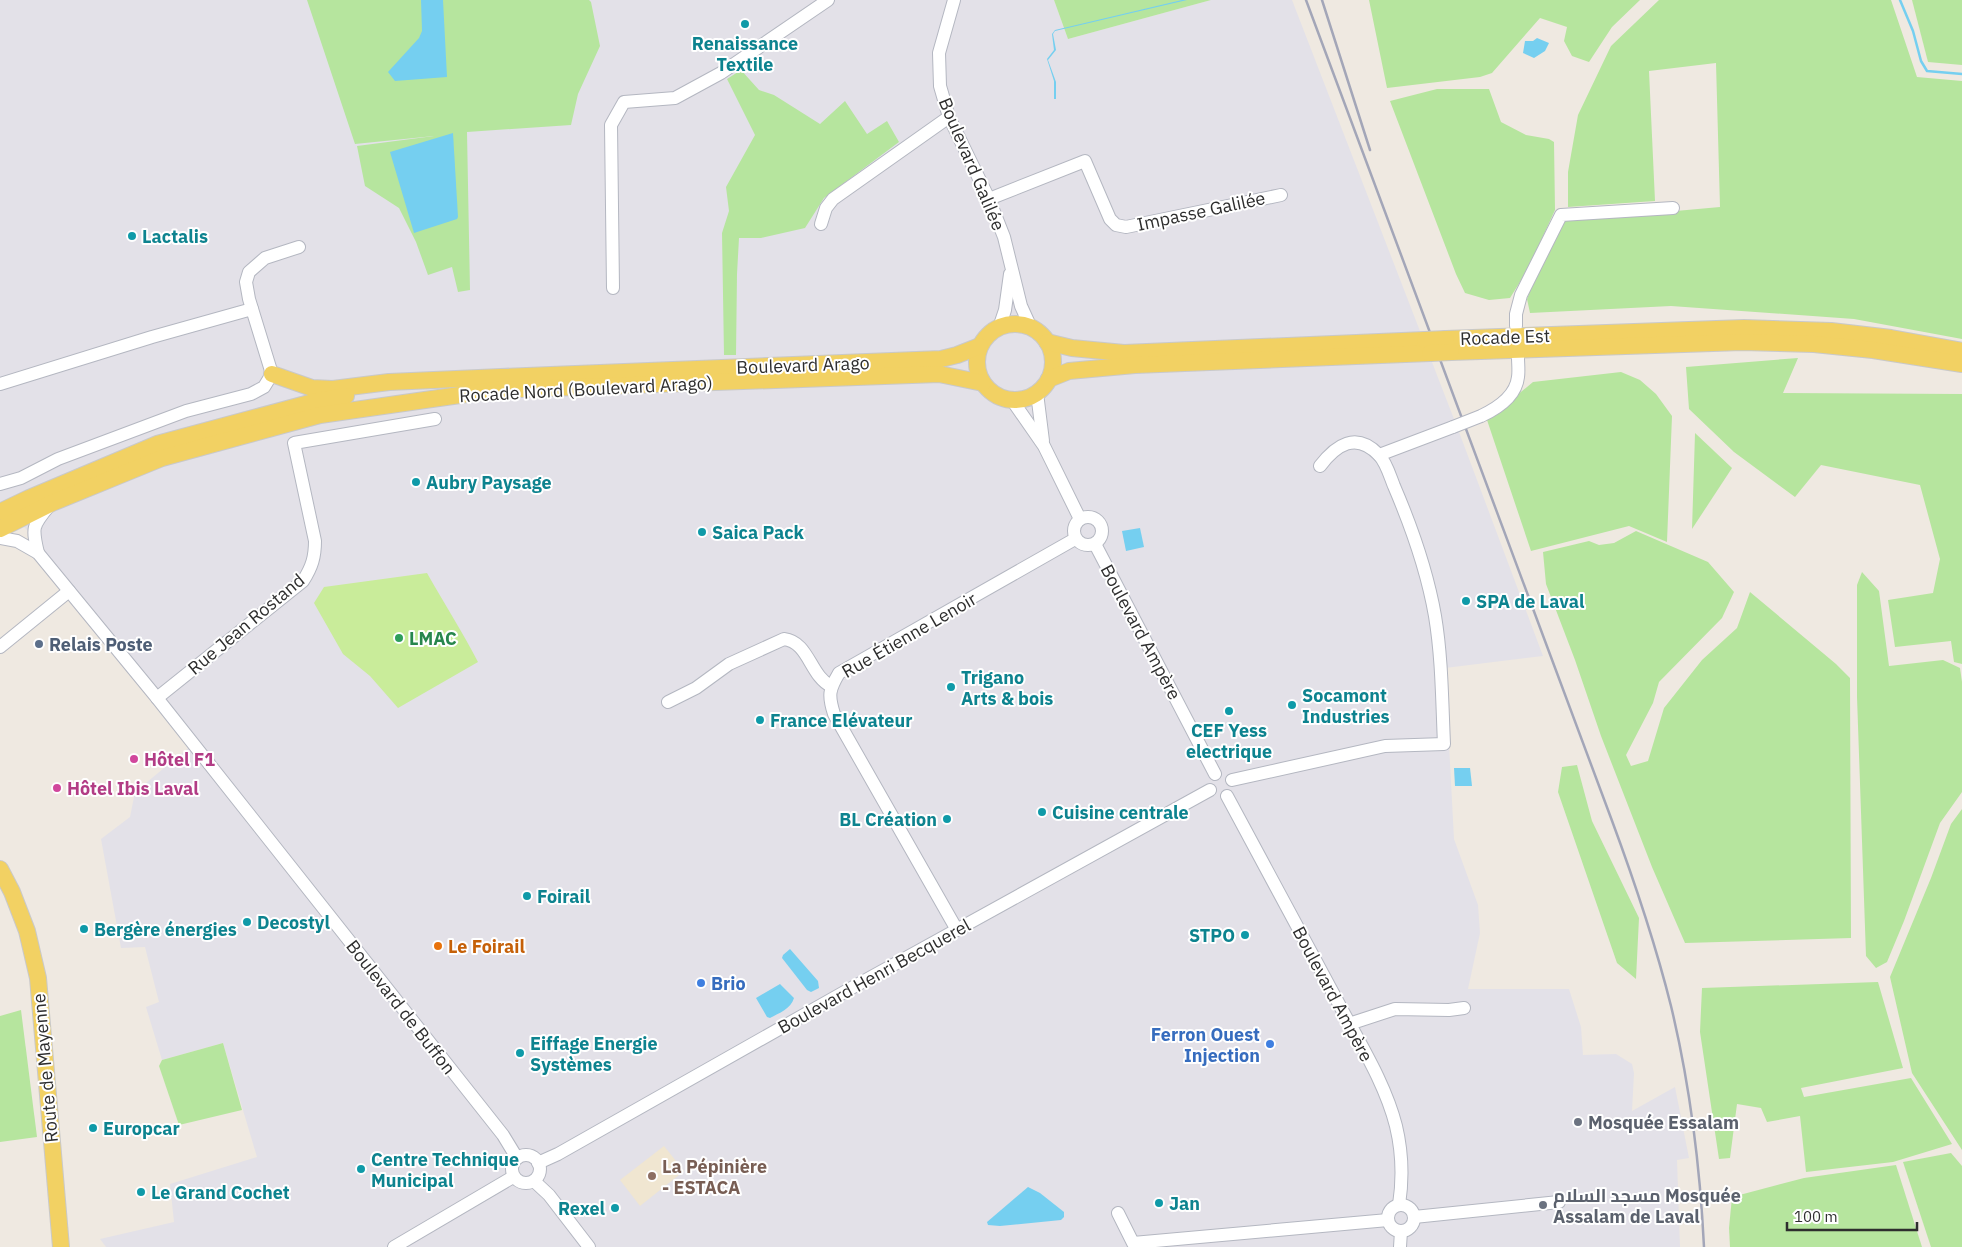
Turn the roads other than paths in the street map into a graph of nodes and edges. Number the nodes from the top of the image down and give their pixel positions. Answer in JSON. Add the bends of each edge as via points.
{"nodes":[{"id":1,"x":828,"y":0,"type":"edge"},
{"id":2,"x":954,"y":0,"type":"edge"},
{"id":3,"x":949,"y":117,"type":"junction"},
{"id":4,"x":1281,"y":195,"type":"dead end"},
{"id":5,"x":989,"y":199,"type":"junction"},
{"id":6,"x":1673,"y":208,"type":"dead end"},
{"id":7,"x":821,"y":224,"type":"dead end"},
{"id":8,"x":299,"y":247,"type":"dead end"},
{"id":9,"x":1011,"y":270,"type":"junction"},
{"id":10,"x":613,"y":288,"type":"dead end"},
{"id":11,"x":252,"y":309,"type":"junction"},
{"id":12,"x":1516,"y":326,"type":"dead end"},
{"id":13,"x":999,"y":328,"type":"junction"},
{"id":14,"x":1031,"y":328,"type":"junction"},
{"id":15,"x":1047,"y":342,"type":"junction"},
{"id":16,"x":980,"y":346,"type":"junction"},
{"id":17,"x":1448,"y":346,"type":"junction"},
{"id":18,"x":1428,"y":347,"type":"junction"},
{"id":19,"x":1962,"y":351,"type":"edge"},
{"id":20,"x":1518,"y":357,"type":"dead end"},
{"id":21,"x":1962,"y":364,"type":"edge"},
{"id":22,"x":272,"y":374,"type":"junction"},
{"id":23,"x":1049,"y":379,"type":"junction"},
{"id":24,"x":444,"y":381,"type":"junction"},
{"id":25,"x":983,"y":383,"type":"junction"},
{"id":26,"x":0,"y":384,"type":"edge"},
{"id":27,"x":1037,"y":393,"type":"junction"},
{"id":28,"x":1012,"y":400,"type":"junction"},
{"id":29,"x":435,"y":419,"type":"dead end"},
{"id":30,"x":1044,"y":446,"type":"junction"},
{"id":31,"x":1379,"y":455,"type":"junction"},
{"id":32,"x":1320,"y":466,"type":"dead end"},
{"id":33,"x":0,"y":484,"type":"edge"},
{"id":34,"x":52,"y":503,"type":"junction"},
{"id":35,"x":0,"y":512,"type":"edge"},
{"id":36,"x":1080,"y":519,"type":"junction"},
{"id":37,"x":0,"y":529,"type":"edge"},
{"id":38,"x":0,"y":538,"type":"edge"},
{"id":39,"x":1075,"y":539,"type":"junction"},
{"id":40,"x":1095,"y":544,"type":"junction"},
{"id":41,"x":38,"y":553,"type":"junction"},
{"id":42,"x":69,"y":591,"type":"junction"},
{"id":43,"x":0,"y":646,"type":"edge"},
{"id":44,"x":832,"y":686,"type":"junction"},
{"id":45,"x":157,"y":698,"type":"junction"},
{"id":46,"x":668,"y":702,"type":"dead end"},
{"id":47,"x":1215,"y":774,"type":"junction"},
{"id":48,"x":1232,"y":780,"type":"junction"},
{"id":49,"x":1210,"y":790,"type":"junction"},
{"id":50,"x":1227,"y":796,"type":"junction"},
{"id":51,"x":0,"y":868,"type":"edge"},
{"id":52,"x":0,"y":873,"type":"edge"},
{"id":53,"x":12,"y":892,"type":"junction"},
{"id":54,"x":957,"y":930,"type":"junction"},
{"id":55,"x":1464,"y":1008,"type":"dead end"},
{"id":56,"x":1349,"y":1024,"type":"junction"},
{"id":57,"x":517,"y":1158,"type":"junction"},
{"id":58,"x":538,"y":1162,"type":"junction"},
{"id":59,"x":513,"y":1177,"type":"junction"},
{"id":60,"x":534,"y":1181,"type":"junction"},
{"id":61,"x":1559,"y":1202,"type":"dead end"},
{"id":62,"x":1400,"y":1205,"type":"junction"},
{"id":63,"x":1118,"y":1213,"type":"dead end"},
{"id":64,"x":1414,"y":1217,"type":"junction"},
{"id":65,"x":1388,"y":1220,"type":"junction"},
{"id":66,"x":1401,"y":1231,"type":"junction"},
{"id":67,"x":61,"y":1247,"type":"edge"},
{"id":68,"x":394,"y":1247,"type":"edge"},
{"id":69,"x":589,"y":1247,"type":"edge"},
{"id":70,"x":1400,"y":1247,"type":"edge"}],
"edges":[{"from":1,"to":10,"type":"street","via":[[721,73],[675,98],[624,102],[611,125]]},
{"from":2,"to":3,"type":"street","name":"Boulevard Galilée","via":[[939,53],[940,86]]},
{"from":3,"to":5,"type":"street","name":"Boulevard Galilée"},
{"from":3,"to":7,"type":"street","via":[[833,199]]},
{"from":4,"to":5,"type":"street","name":"Impasse Galilée","via":[[1126,226],[1116,225],[1110,219],[1085,161]]},
{"from":5,"to":9,"type":"street","name":"Boulevard Galilée","via":[[1004,237]]},
{"from":6,"to":12,"type":"street","via":[[1561,215],[1521,295]]},
{"from":8,"to":11,"type":"street","via":[[265,258],[249,272],[246,282]]},
{"from":9,"to":13,"type":"street","name":"Boulevard Galilée"},
{"from":9,"to":14,"type":"street","name":"Boulevard Galilée"},
{"from":11,"to":22,"type":"street"},
{"from":11,"to":26,"type":"street"},
{"from":13,"to":14,"type":"main road","via":[[1014,324]]},
{"from":13,"to":16,"type":"main road"},
{"from":14,"to":15,"type":"main road"},
{"from":15,"to":18,"type":"main road","name":"Rocade Est","via":[[1124,353]]},
{"from":15,"to":23,"type":"main road","via":[[1052,354]]},
{"from":16,"to":24,"type":"main road","name":"Boulevard Arago","via":[[941,359]]},
{"from":16,"to":25,"type":"main road","via":[[977,365]]},
{"from":17,"to":18,"type":"main road","name":"Rocade Est","bridge":true},
{"from":17,"to":19,"type":"main road","name":"Rocade Est","via":[[1744,328],[1831,331]]},
{"from":17,"to":21,"type":"main road","name":"Rocade Est","via":[[1814,344]]},
{"from":18,"to":23,"type":"main road","via":[[1136,364],[1069,371]]},
{"from":20,"to":31,"type":"street","bridge":true,"via":[[1518,379],[1514,390],[1498,407]]},
{"from":22,"to":24,"type":"main road","via":[[312,388]]},
{"from":22,"to":33,"type":"street","via":[[264,387],[251,394],[186,411]]},
{"from":23,"to":27,"type":"main road"},
{"from":24,"to":35,"type":"main road","via":[[317,401],[157,444]]},
{"from":25,"to":28,"type":"main road","via":[[1000,398]]},
{"from":25,"to":34,"type":"main road","name":"Rocade Nord (Boulevard Arago)","via":[[939,374],[495,390],[320,415],[162,458]]},
{"from":27,"to":28,"type":"main road"},
{"from":27,"to":30,"type":"street"},
{"from":28,"to":30,"type":"street"},
{"from":29,"to":45,"type":"street","name":"Rue Jean Rostand","via":[[294,443],[315,541],[312,568],[303,581]]},
{"from":30,"to":36,"type":"street"},
{"from":31,"to":32,"type":"street","via":[[1359,443],[1348,443],[1337,447]]},
{"from":31,"to":48,"type":"street","via":[[1411,527],[1426,574],[1441,667],[1444,744],[1385,746]]},
{"from":34,"to":37,"type":"main road","name":"Rocade Nord (Boulevard Arago)"},
{"from":34,"to":41,"type":"street","via":[[38,519],[33,532]]},
{"from":36,"to":39,"type":"street","via":[[1074,526]]},
{"from":36,"to":40,"type":"street","via":[[1093,518],[1100,523],[1101,537]]},
{"from":38,"to":41,"type":"street","via":[[17,541]]},
{"from":39,"to":40,"type":"street","via":[[1082,545]]},
{"from":39,"to":44,"type":"street","name":"Rue Étienne Lenoir","via":[[839,673]]},
{"from":40,"to":47,"type":"street","name":"Boulevard Ampère"},
{"from":41,"to":42,"type":"street","name":"Boulevard de Buffon"},
{"from":42,"to":43,"type":"street"},
{"from":42,"to":45,"type":"street","name":"Boulevard de Buffon"},
{"from":44,"to":46,"type":"street","via":[[821,678],[798,644],[784,639],[729,664],[696,688]]},
{"from":44,"to":54,"type":"street","name":"Rue Étienne Lenoir","via":[[829,698],[834,714]]},
{"from":45,"to":57,"type":"street","name":"Boulevard de Buffon","via":[[507,1141]]},
{"from":47,"to":48,"type":"street","via":[[1227,774]]},
{"from":47,"to":49,"type":"street","via":[[1209,783]]},
{"from":48,"to":50,"type":"street","via":[[1232,791]]},
{"from":49,"to":50,"type":"street","via":[[1219,797]]},
{"from":49,"to":54,"type":"street","name":"Boulevard Henri Becquerel"},
{"from":50,"to":56,"type":"street","name":"Boulevard Ampère"},
{"from":51,"to":53,"type":"main road","name":"Route de Mayenne"},
{"from":52,"to":53,"type":"main road","name":"Route de Mayenne"},
{"from":53,"to":67,"type":"main road","name":"Route de Mayenne","via":[[27,931],[38,978]]},
{"from":54,"to":58,"type":"street","name":"Boulevard Henri Becquerel","via":[[558,1154]]},
{"from":55,"to":56,"type":"street","via":[[1395,1009]]},
{"from":56,"to":62,"type":"street","name":"Boulevard Ampère","via":[[1389,1104],[1396,1127],[1402,1159]]},
{"from":57,"to":58,"type":"street","via":[[526,1155]]},
{"from":57,"to":59,"type":"street","via":[[511,1169]]},
{"from":58,"to":60,"type":"street","via":[[539,1174]]},
{"from":59,"to":60,"type":"street","via":[[525,1184]]},
{"from":59,"to":68,"type":"street"},
{"from":60,"to":69,"type":"street","via":[[549,1195]]},
{"from":61,"to":64,"type":"street"},
{"from":62,"to":64,"type":"street","via":[[1411,1209]]},
{"from":62,"to":65,"type":"street","via":[[1390,1212]]},
{"from":63,"to":65,"type":"street","via":[[1133,1243]]},
{"from":64,"to":66,"type":"street","via":[[1409,1228]]},
{"from":65,"to":66,"type":"street","via":[[1391,1227]]},
{"from":66,"to":70,"type":"street"}]}
